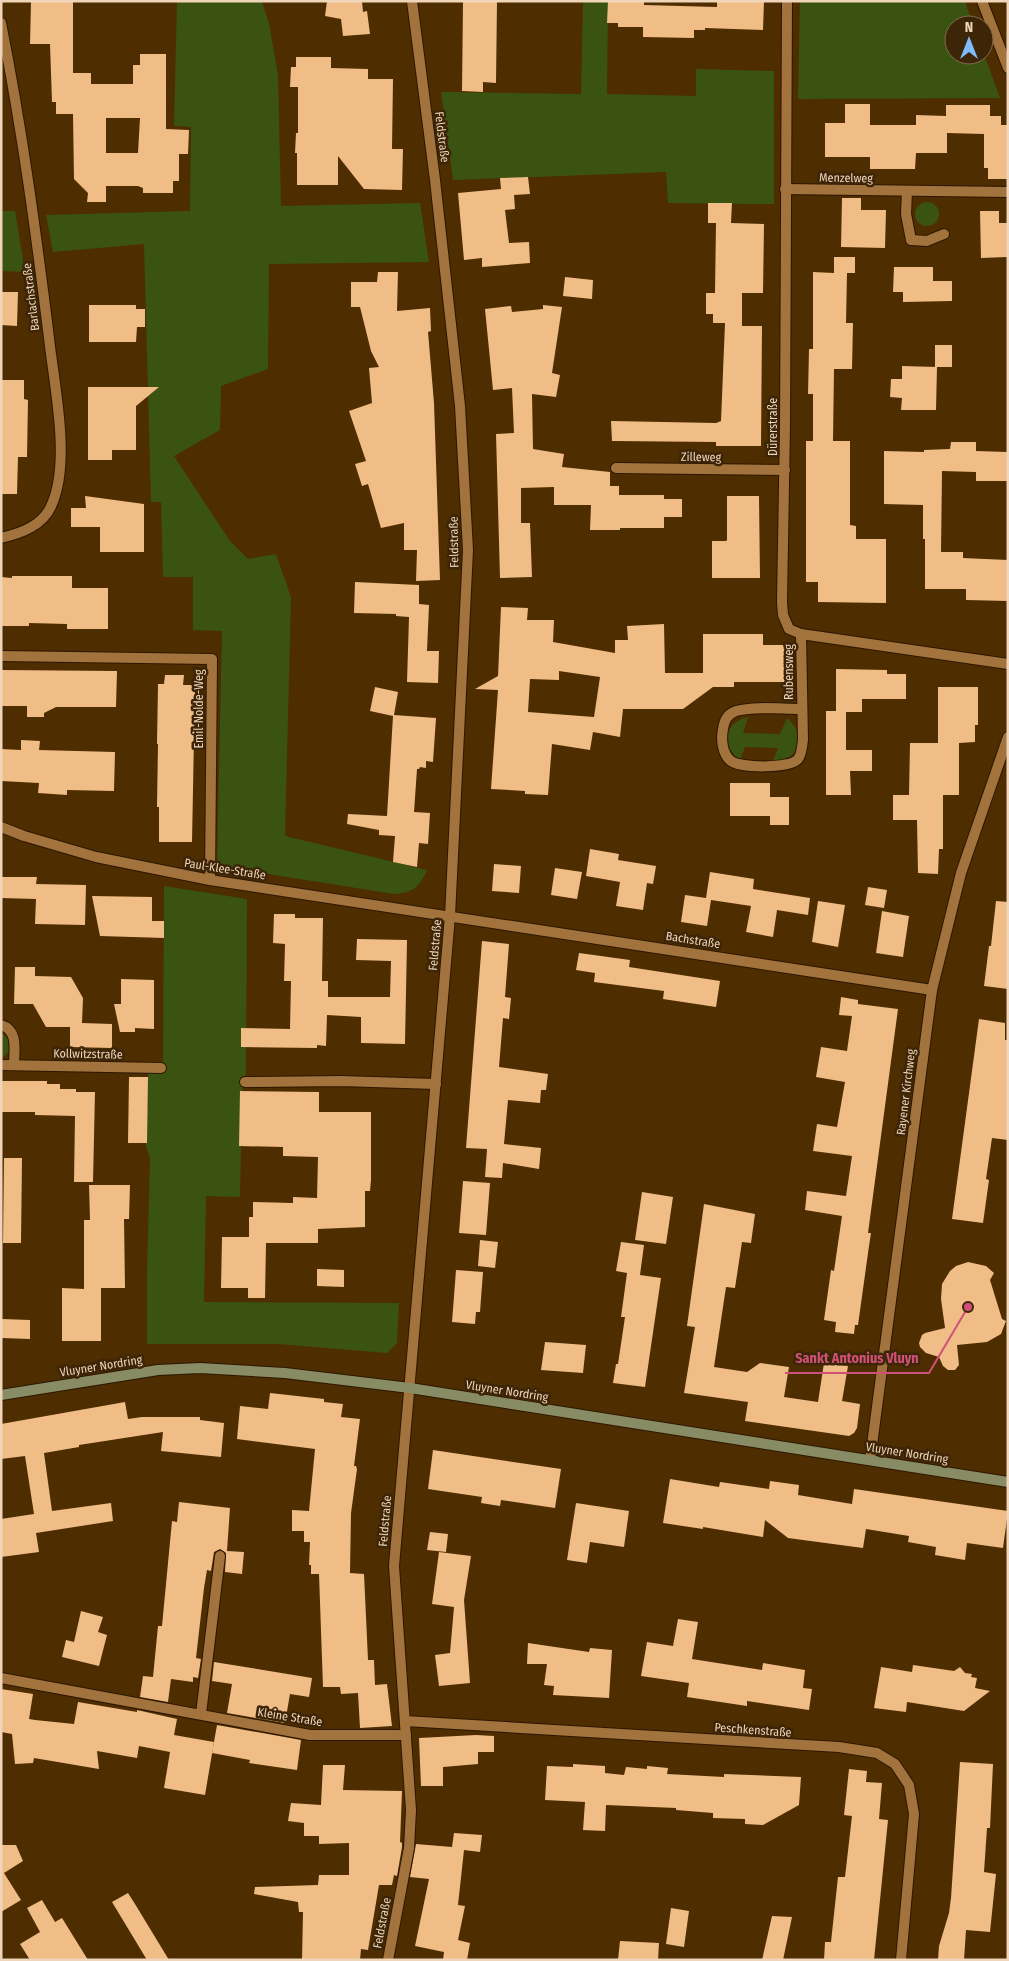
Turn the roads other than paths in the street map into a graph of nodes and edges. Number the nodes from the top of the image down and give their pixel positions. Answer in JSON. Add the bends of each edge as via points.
{"nodes":[{"id":1,"x":412,"y":1,"type":"edge"},
{"id":2,"x":787,"y":1,"type":"edge"},
{"id":3,"x":982,"y":1,"type":"edge"},
{"id":4,"x":1,"y":23,"type":"edge"},
{"id":5,"x":1008,"y":68,"type":"edge"},
{"id":6,"x":785,"y":189,"type":"junction"},
{"id":7,"x":907,"y":191,"type":"junction"},
{"id":8,"x":1008,"y":192,"type":"edge"},
{"id":9,"x":944,"y":234,"type":"dead end"},
{"id":10,"x":616,"y":468,"type":"dead end"},
{"id":11,"x":785,"y":470,"type":"junction"},
{"id":12,"x":1,"y":538,"type":"edge"},
{"id":13,"x":801,"y":634,"type":"junction"},
{"id":14,"x":1,"y":656,"type":"edge"},
{"id":15,"x":1008,"y":664,"type":"edge"},
{"id":16,"x":801,"y":709,"type":"junction"},
{"id":17,"x":1008,"y":737,"type":"edge"},
{"id":18,"x":1,"y":827,"type":"edge"},
{"id":19,"x":210,"y":880,"type":"junction"},
{"id":20,"x":450,"y":916,"type":"junction"},
{"id":21,"x":932,"y":990,"type":"junction"},
{"id":22,"x":1,"y":1026,"type":"edge"},
{"id":23,"x":1,"y":1065,"type":"edge"},
{"id":24,"x":14,"y":1065,"type":"junction"},
{"id":25,"x":161,"y":1068,"type":"dead end"},
{"id":26,"x":245,"y":1082,"type":"dead end"},
{"id":27,"x":436,"y":1084,"type":"junction"},
{"id":28,"x":410,"y":1388,"type":"junction"},
{"id":29,"x":1,"y":1395,"type":"edge"},
{"id":30,"x":870,"y":1460,"type":"junction"},
{"id":31,"x":1008,"y":1482,"type":"edge"},
{"id":32,"x":220,"y":1556,"type":"dead end"},
{"id":33,"x":1,"y":1678,"type":"edge"},
{"id":34,"x":201,"y":1714,"type":"junction"},
{"id":35,"x":405,"y":1721,"type":"junction"},
{"id":36,"x":406,"y":1735,"type":"junction"},
{"id":37,"x":388,"y":1960,"type":"edge"},
{"id":38,"x":901,"y":1960,"type":"edge"}],
"edges":[{"from":1,"to":20,"type":"street","name":"Feldstraße","via":[[460,406],[468,550]]},
{"from":2,"to":6,"type":"street","name":"Dürerstraße"},
{"from":3,"to":5,"type":"street"},
{"from":4,"to":12,"type":"street","name":"Barlachstraße","via":[[36,228],[62,453],[56,491],[44,516],[31,528]]},
{"from":6,"to":7,"type":"street","name":"Menzelweg"},
{"from":6,"to":11,"type":"street","name":"Dürerstraße"},
{"from":7,"to":8,"type":"street","name":"Menzelweg"},
{"from":7,"to":9,"type":"street","via":[[906,214],[911,240],[927,241]]},
{"from":10,"to":11,"type":"street","name":"Zilleweg"},
{"from":11,"to":13,"type":"street","name":"Dürerstraße","via":[[782,602],[789,629]]},
{"from":13,"to":15,"type":"street"},
{"from":13,"to":16,"type":"street","name":"Rubensweg"},
{"from":14,"to":19,"type":"street","name":"Emil-Nolde-Weg","via":[[212,659]]},
{"from":16,"to":16,"type":"street","name":"Rubensweg","via":[[802,740],[798,759],[779,766],[738,765],[729,760],[722,734],[725,720],[733,712]]},
{"from":17,"to":21,"type":"street","name":"Rayener Kirchweg","via":[[961,873]]},
{"from":18,"to":19,"type":"street","name":"Paul-Klee-Straße","via":[[96,857]]},
{"from":19,"to":20,"type":"street","name":"Paul-Klee-Straße"},
{"from":20,"to":21,"type":"street","name":"Bachstraße"},
{"from":20,"to":27,"type":"street","name":"Feldstraße"},
{"from":21,"to":30,"type":"street","name":"Rayener Kirchweg"},
{"from":22,"to":24,"type":"street","via":[[14,1035]]},
{"from":23,"to":24,"type":"street","name":"Kollwitzstraße"},
{"from":24,"to":25,"type":"street","name":"Kollwitzstraße"},
{"from":26,"to":27,"type":"street"},
{"from":27,"to":28,"type":"street","name":"Feldstraße"},
{"from":28,"to":29,"type":"street","name":"Vluyner Nordring","via":[[285,1373],[200,1368],[147,1371]]},
{"from":28,"to":30,"type":"street","name":"Vluyner Nordring"},
{"from":28,"to":35,"type":"street","name":"Feldstraße","via":[[394,1566]]},
{"from":30,"to":31,"type":"street","name":"Vluyner Nordring"},
{"from":32,"to":34,"type":"street"},
{"from":33,"to":34,"type":"street","name":"Kleine Straße"},
{"from":34,"to":36,"type":"street","name":"Kleine Straße","via":[[310,1735]]},
{"from":35,"to":36,"type":"street","name":"Feldstraße"},
{"from":35,"to":38,"type":"street","name":"Peschkenstraße","via":[[877,1753],[895,1764],[909,1785],[914,1814]]},
{"from":36,"to":37,"type":"street","name":"Feldstraße","via":[[411,1810],[409,1848]]}]}
